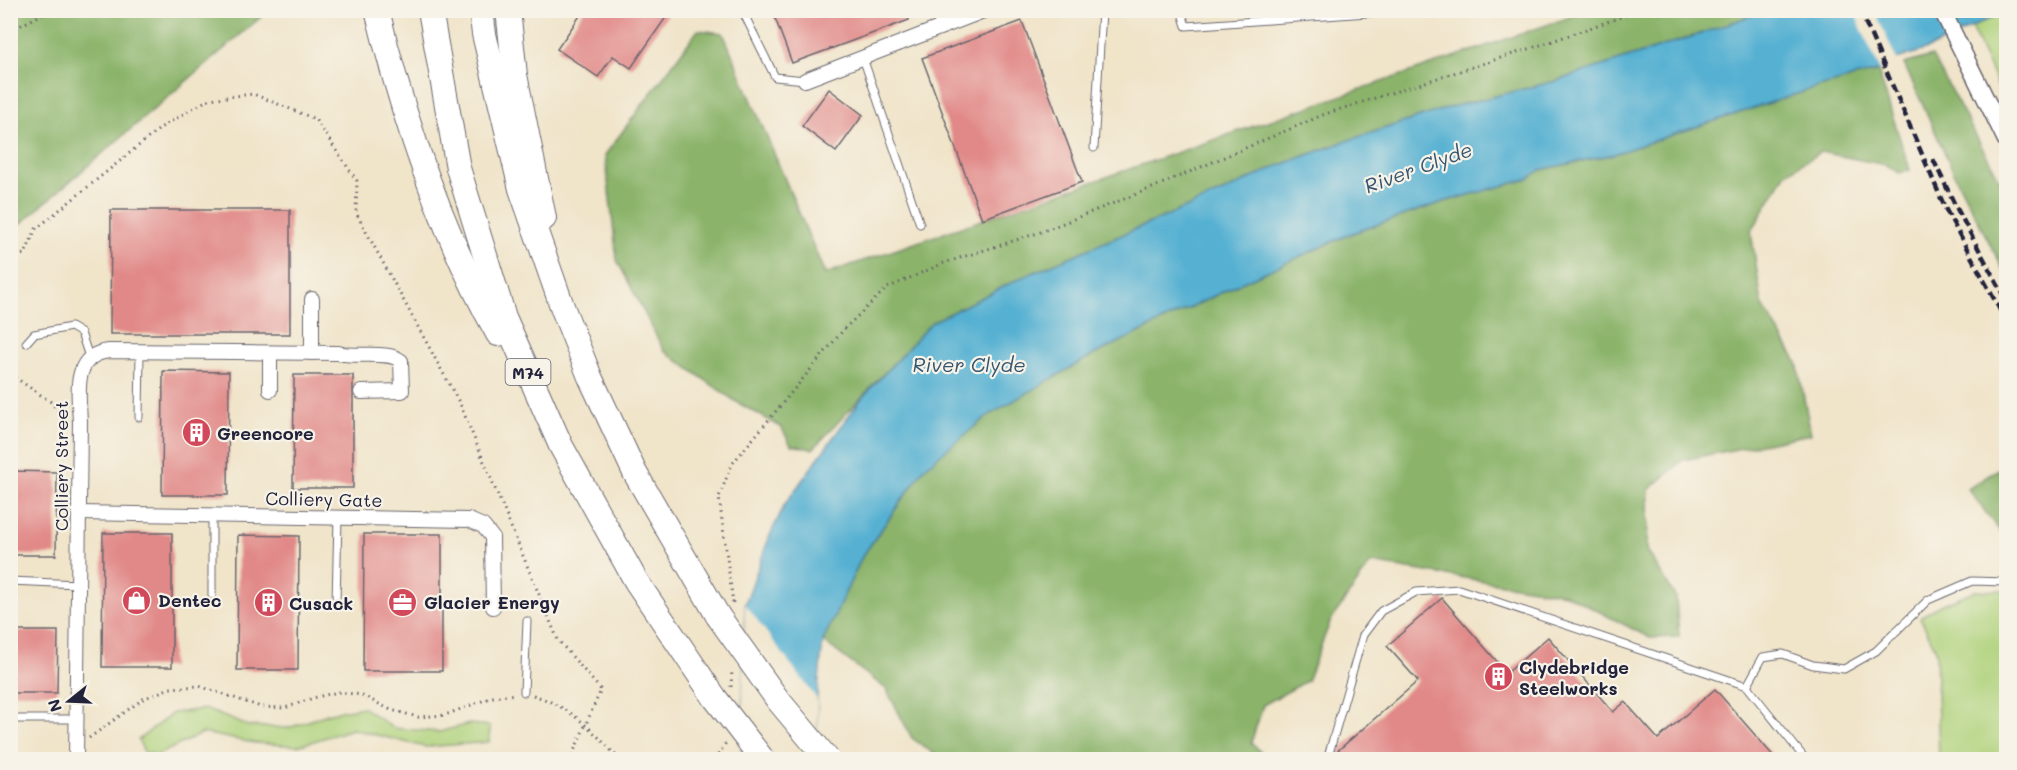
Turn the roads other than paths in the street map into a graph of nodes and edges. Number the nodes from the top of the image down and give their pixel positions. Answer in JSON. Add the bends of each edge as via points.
{"nodes":[{"id":1,"x":377,"y":10,"type":"edge"},
{"id":2,"x":430,"y":10,"type":"edge"},
{"id":3,"x":481,"y":10,"type":"edge"},
{"id":4,"x":508,"y":10,"type":"edge"},
{"id":5,"x":744,"y":10,"type":"edge"},
{"id":6,"x":934,"y":10,"type":"edge"},
{"id":7,"x":986,"y":10,"type":"edge"},
{"id":8,"x":1102,"y":10,"type":"edge"},
{"id":9,"x":1181,"y":10,"type":"edge"},
{"id":10,"x":1409,"y":10,"type":"edge"},
{"id":11,"x":1942,"y":10,"type":"edge"},
{"id":12,"x":940,"y":28,"type":"junction"},
{"id":13,"x":863,"y":58,"type":"junction"},
{"id":14,"x":805,"y":80,"type":"joint"},
{"id":15,"x":2007,"y":140,"type":"edge"},
{"id":16,"x":1094,"y":148,"type":"dead end"},
{"id":17,"x":920,"y":224,"type":"dead end"},
{"id":18,"x":312,"y":299,"type":"dead end"},
{"id":19,"x":563,"y":309,"type":"junction"},
{"id":20,"x":26,"y":343,"type":"dead end"},
{"id":21,"x":140,"y":352,"type":"junction"},
{"id":22,"x":270,"y":353,"type":"junction"},
{"id":23,"x":312,"y":353,"type":"junction"},
{"id":24,"x":89,"y":357,"type":"junction"},
{"id":25,"x":270,"y":390,"type":"dead end"},
{"id":26,"x":361,"y":392,"type":"dead end"},
{"id":27,"x":140,"y":417,"type":"dead end"},
{"id":28,"x":561,"y":446,"type":"junction"},
{"id":29,"x":79,"y":513,"type":"junction"},
{"id":30,"x":212,"y":514,"type":"junction"},
{"id":31,"x":338,"y":517,"type":"junction"},
{"id":32,"x":10,"y":581,"type":"edge"},
{"id":33,"x":2007,"y":582,"type":"edge"},
{"id":34,"x":78,"y":584,"type":"junction"},
{"id":35,"x":212,"y":595,"type":"dead end"},
{"id":36,"x":336,"y":603,"type":"dead end"},
{"id":37,"x":493,"y":607,"type":"dead end"},
{"id":38,"x":527,"y":621,"type":"dead end"},
{"id":39,"x":1747,"y":686,"type":"junction"},
{"id":40,"x":525,"y":692,"type":"road end"},
{"id":41,"x":10,"y":719,"type":"edge"},
{"id":42,"x":77,"y":719,"type":"junction"},
{"id":43,"x":77,"y":753,"type":"edge"},
{"id":44,"x":763,"y":759,"type":"edge"},
{"id":45,"x":828,"y":759,"type":"edge"},
{"id":46,"x":1327,"y":759,"type":"edge"},
{"id":47,"x":1806,"y":759,"type":"edge"}],
"edges":[{"from":1,"to":28,"type":"highway","number":"M74","via":[[391,70],[434,196],[487,313]]},
{"from":2,"to":28,"type":"highway","number":"M74","via":[[458,168],[504,317]]},
{"from":3,"to":19,"type":"highway","via":[[521,189]]},
{"from":4,"to":19,"type":"highway","via":[[514,75]]},
{"from":5,"to":14,"type":"lane","via":[[775,77]]},
{"from":6,"to":12,"type":"lane"},
{"from":7,"to":12,"type":"street"},
{"from":8,"to":16,"type":"lane"},
{"from":9,"to":10,"type":"lane","via":[[1186,26]]},
{"from":11,"to":15,"type":"street"},
{"from":12,"to":13,"type":"street"},
{"from":13,"to":14,"type":"street"},
{"from":13,"to":17,"type":"lane"},
{"from":18,"to":23,"type":"street"},
{"from":19,"to":45,"type":"highway","bridge":true,"via":[[635,473],[718,616],[778,700]]},
{"from":20,"to":24,"type":"lane","via":[[34,334],[71,327],[81,333]]},
{"from":21,"to":22,"type":"street"},
{"from":21,"to":24,"type":"street","via":[[109,351]]},
{"from":21,"to":27,"type":"lane"},
{"from":22,"to":23,"type":"street"},
{"from":22,"to":25,"type":"street"},
{"from":23,"to":26,"type":"street","via":[[394,356],[401,361],[402,391]]},
{"from":24,"to":29,"type":"street","name":"Colliery Street","via":[[79,378]]},
{"from":28,"to":44,"type":"highway","number":"M74","bridge":true,"via":[[636,581],[715,698]]},
{"from":29,"to":30,"type":"street","name":"Colliery Gate"},
{"from":29,"to":34,"type":"street","name":"Colliery Street"},
{"from":30,"to":31,"type":"street","name":"Colliery Gate"},
{"from":30,"to":35,"type":"lane"},
{"from":31,"to":36,"type":"lane"},
{"from":31,"to":37,"type":"street","name":"Colliery Gate","via":[[477,522],[492,537]]},
{"from":32,"to":34,"type":"lane"},
{"from":33,"to":39,"type":"lane","via":[[1972,581],[1928,600],[1876,651],[1844,669],[1813,665],[1783,654],[1763,657]]},
{"from":34,"to":42,"type":"street","name":"Colliery Street"},
{"from":38,"to":40,"type":"lane"},
{"from":39,"to":46,"type":"lane","via":[[1459,589],[1416,592],[1382,611],[1363,635]]},
{"from":39,"to":47,"type":"lane"},
{"from":41,"to":42,"type":"lane"},
{"from":42,"to":43,"type":"street","name":"Colliery Street"}]}
